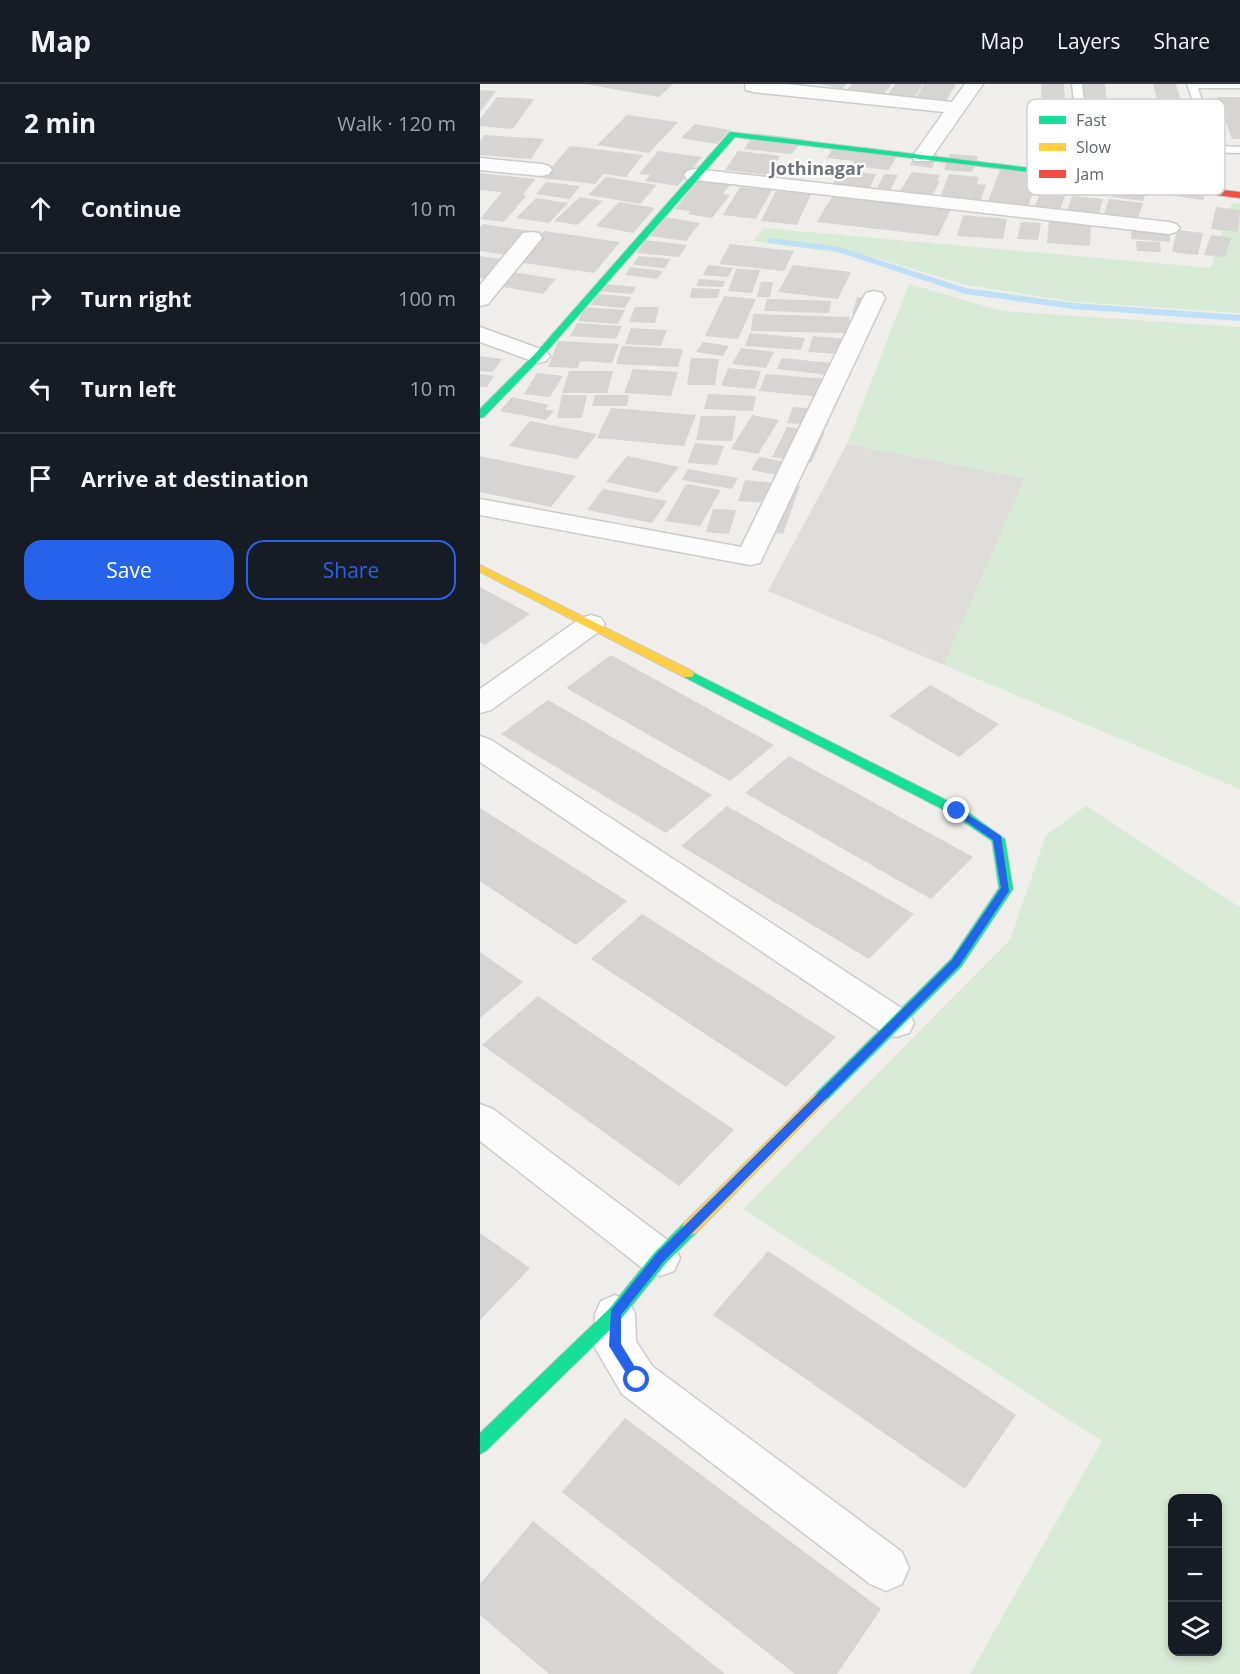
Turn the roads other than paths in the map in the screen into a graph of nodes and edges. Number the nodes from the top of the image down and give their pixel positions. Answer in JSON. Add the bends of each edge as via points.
{"nodes":[{"id":1,"x":974,"y":84,"type":"edge"},
{"id":2,"x":1077,"y":84,"type":"edge"},
{"id":3,"x":1192,"y":85,"type":"edge"},
{"id":4,"x":753,"y":86,"type":"dead end"},
{"id":5,"x":1240,"y":86,"type":"edge"},
{"id":6,"x":1079,"y":99,"type":"edge"},
{"id":7,"x":957,"y":108,"type":"junction"},
{"id":8,"x":1225,"y":149,"type":"edge"},
{"id":9,"x":1240,"y":150,"type":"edge"},
{"id":10,"x":922,"y":158,"type":"junction"},
{"id":11,"x":480,"y":164,"type":"edge"},
{"id":12,"x":542,"y":170,"type":"dead end"},
{"id":13,"x":1027,"y":170,"type":"edge"},
{"id":14,"x":694,"y":176,"type":"junction"},
{"id":15,"x":1225,"y":193,"type":"edge"},
{"id":16,"x":1240,"y":195,"type":"edge"},
{"id":17,"x":1169,"y":228,"type":"dead end"},
{"id":18,"x":531,"y":238,"type":"dead end"},
{"id":19,"x":874,"y":298,"type":"dead end"},
{"id":20,"x":480,"y":299,"type":"edge"},
{"id":21,"x":480,"y":334,"type":"edge"},
{"id":22,"x":538,"y":356,"type":"junction"},
{"id":23,"x":480,"y":415,"type":"edge"},
{"id":24,"x":480,"y":507,"type":"edge"},
{"id":25,"x":480,"y":568,"type":"edge"},
{"id":26,"x":591,"y":624,"type":"junction"},
{"id":27,"x":480,"y":703,"type":"edge"},
{"id":28,"x":480,"y":747,"type":"edge"},
{"id":29,"x":896,"y":1023,"type":"junction"},
{"id":30,"x":480,"y":1120,"type":"edge"},
{"id":31,"x":660,"y":1258,"type":"junction"},
{"id":32,"x":615,"y":1314,"type":"junction"},
{"id":33,"x":480,"y":1445,"type":"edge"},
{"id":34,"x":886,"y":1568,"type":"dead end"}],
"edges":[{"from":1,"to":7,"type":"street"},
{"from":2,"to":6,"type":"lane"},
{"from":3,"to":5,"type":"lane"},
{"from":4,"to":7,"type":"street"},
{"from":7,"to":10,"type":"street"},
{"from":8,"to":9,"type":"lane"},
{"from":10,"to":13,"type":"street"},
{"from":10,"to":14,"type":"street","via":[[733,134]]},
{"from":11,"to":12,"type":"street"},
{"from":14,"to":17,"type":"street"},
{"from":14,"to":22,"type":"street"},
{"from":15,"to":16,"type":"street"},
{"from":18,"to":20,"type":"street"},
{"from":19,"to":24,"type":"street","via":[[750,557]]},
{"from":21,"to":22,"type":"street"},
{"from":22,"to":23,"type":"street"},
{"from":25,"to":26,"type":"street"},
{"from":26,"to":27,"type":"street"},
{"from":26,"to":29,"type":"street","via":[[957,811],[998,839],[1006,889],[956,963]]},
{"from":28,"to":29,"type":"street"},
{"from":29,"to":31,"type":"street"},
{"from":30,"to":31,"type":"street"},
{"from":31,"to":32,"type":"street"},
{"from":32,"to":33,"type":"street"},
{"from":32,"to":34,"type":"street","via":[[615,1346],[637,1380]]}]}
